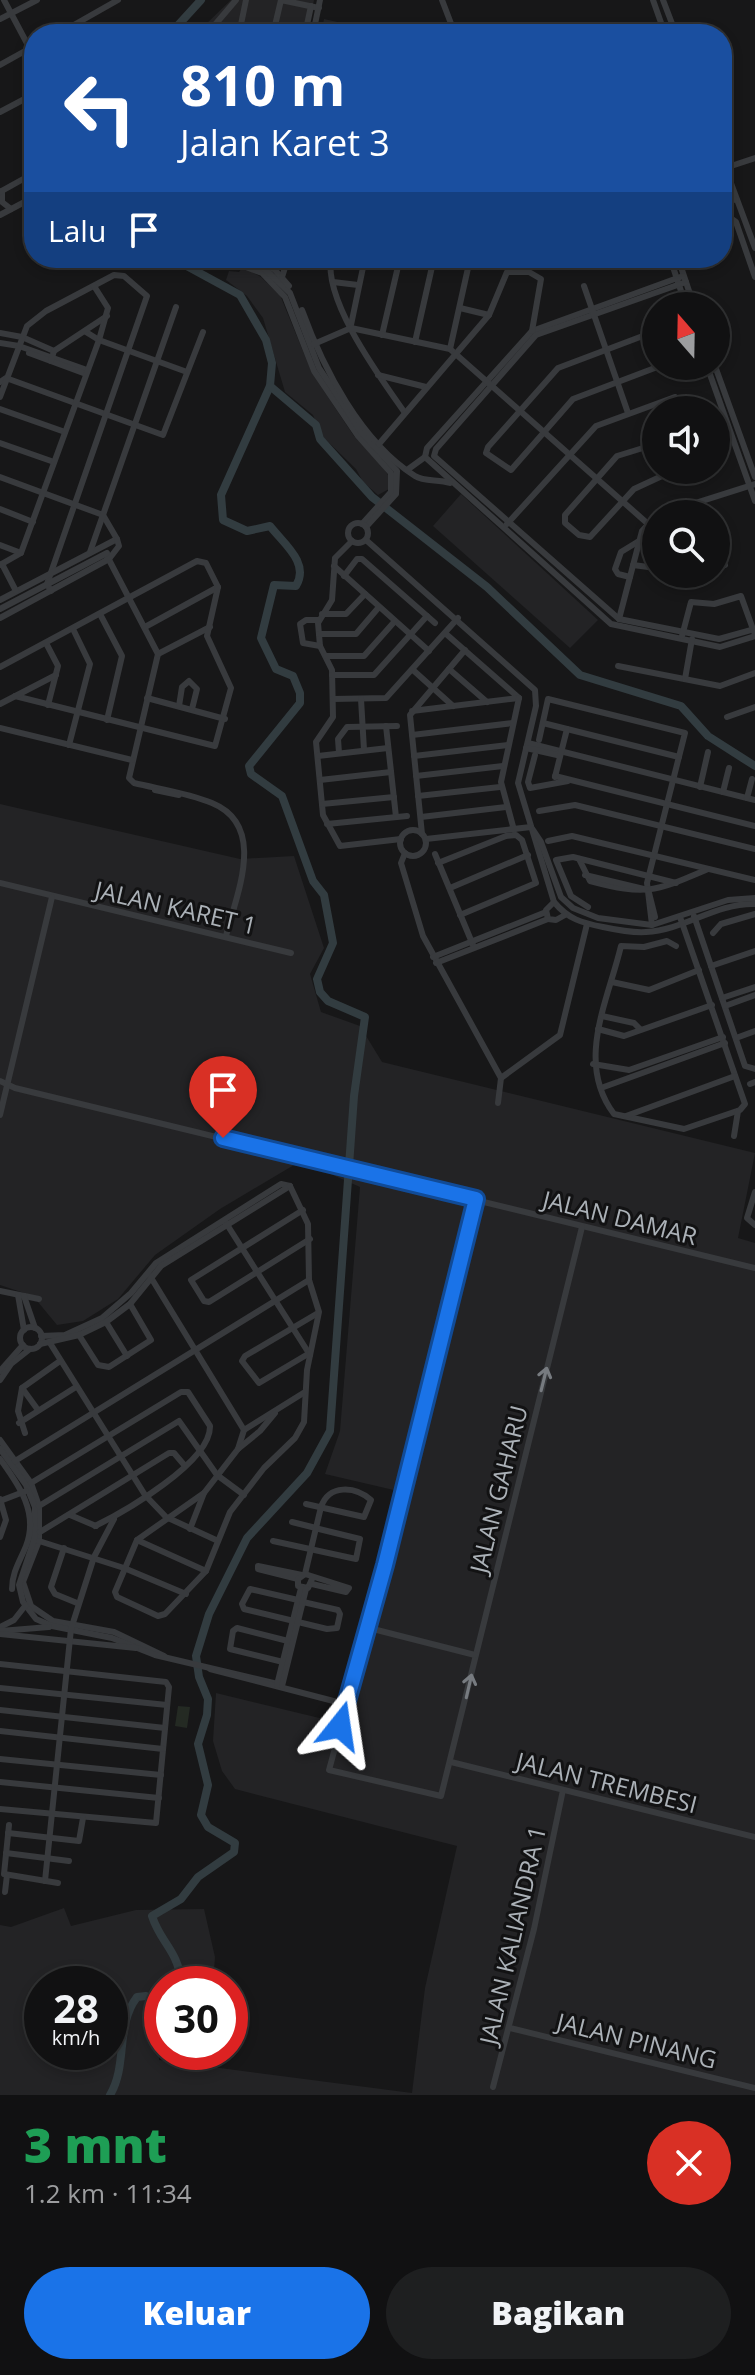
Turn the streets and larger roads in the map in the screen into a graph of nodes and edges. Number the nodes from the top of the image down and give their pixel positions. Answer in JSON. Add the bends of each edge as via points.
{"nodes":[{"id":1,"x":4,"y":0,"type":"edge"},
{"id":2,"x":37,"y":0,"type":"edge"},
{"id":3,"x":118,"y":0,"type":"edge"},
{"id":4,"x":236,"y":0,"type":"edge"},
{"id":5,"x":246,"y":0,"type":"edge"},
{"id":6,"x":442,"y":0,"type":"edge"},
{"id":7,"x":653,"y":0,"type":"edge"},
{"id":8,"x":663,"y":0,"type":"edge"},
{"id":9,"x":317,"y":5,"type":"edge"},
{"id":10,"x":11,"y":13,"type":"junction"},
{"id":11,"x":0,"y":19,"type":"edge"},
{"id":12,"x":76,"y":24,"type":"edge"},
{"id":13,"x":216,"y":24,"type":"edge"},
{"id":14,"x":241,"y":24,"type":"edge"},
{"id":15,"x":275,"y":24,"type":"edge"},
{"id":16,"x":309,"y":24,"type":"edge"},
{"id":17,"x":451,"y":24,"type":"edge"},
{"id":18,"x":661,"y":24,"type":"edge"},
{"id":19,"x":672,"y":24,"type":"edge"},
{"id":20,"x":24,"y":35,"type":"edge"},
{"id":21,"x":24,"y":52,"type":"edge"},
{"id":22,"x":0,"y":65,"type":"edge"},
{"id":23,"x":24,"y":99,"type":"edge"},
{"id":24,"x":0,"y":112,"type":"edge"},
{"id":25,"x":755,"y":158,"type":"edge"},
{"id":26,"x":732,"y":166,"type":"edge"},
{"id":27,"x":24,"y":178,"type":"edge"},
{"id":28,"x":732,"y":188,"type":"edge"},
{"id":29,"x":1,"y":191,"type":"edge"},
{"id":30,"x":732,"y":199,"type":"edge"},
{"id":31,"x":736,"y":200,"type":"junction"},
{"id":32,"x":24,"y":202,"type":"edge"},
{"id":33,"x":11,"y":209,"type":"junction"},
{"id":34,"x":0,"y":215,"type":"edge"},
{"id":35,"x":732,"y":219,"type":"edge"},
{"id":36,"x":755,"y":248,"type":"edge"},
{"id":37,"x":249,"y":268,"type":"edge"},
{"id":38,"x":263,"y":268,"type":"edge"},
{"id":39,"x":270,"y":268,"type":"edge"},
{"id":40,"x":285,"y":268,"type":"edge"},
{"id":41,"x":332,"y":268,"type":"edge"},
{"id":42,"x":362,"y":268,"type":"edge"},
{"id":43,"x":398,"y":268,"type":"edge"},
{"id":44,"x":432,"y":268,"type":"edge"},
{"id":45,"x":468,"y":268,"type":"dead end"},
{"id":46,"x":673,"y":268,"type":"edge"},
{"id":47,"x":678,"y":268,"type":"edge"},
{"id":48,"x":282,"y":277,"type":"junction"},
{"id":49,"x":755,"y":277,"type":"edge"},
{"id":50,"x":678,"y":281,"type":"junction"},
{"id":51,"x":333,"y":282,"type":"junction"},
{"id":52,"x":358,"y":285,"type":"junction"},
{"id":53,"x":94,"y":286,"type":"junction"},
{"id":54,"x":584,"y":286,"type":"dead end"},
{"id":55,"x":682,"y":292,"type":"edge"},
{"id":56,"x":685,"y":292,"type":"edge"},
{"id":57,"x":176,"y":307,"type":"dead end"},
{"id":58,"x":460,"y":308,"type":"junction"},
{"id":59,"x":537,"y":310,"type":"junction"},
{"id":60,"x":593,"y":311,"type":"junction"},
{"id":61,"x":489,"y":315,"type":"junction"},
{"id":62,"x":107,"y":316,"type":"junction"},
{"id":63,"x":545,"y":324,"type":"junction"},
{"id":64,"x":351,"y":328,"type":"junction"},
{"id":65,"x":362,"y":331,"type":"junction"},
{"id":66,"x":532,"y":331,"type":"junction"},
{"id":67,"x":86,"y":332,"type":"junction"},
{"id":68,"x":203,"y":332,"type":"dead end"},
{"id":69,"x":0,"y":333,"type":"edge"},
{"id":70,"x":382,"y":335,"type":"junction"},
{"id":71,"x":642,"y":336,"type":"edge"},
{"id":72,"x":22,"y":337,"type":"junction"},
{"id":73,"x":354,"y":338,"type":"junction"},
{"id":74,"x":99,"y":340,"type":"junction"},
{"id":75,"x":415,"y":342,"type":"junction"},
{"id":76,"x":0,"y":343,"type":"edge"},
{"id":77,"x":314,"y":344,"type":"junction"},
{"id":78,"x":18,"y":347,"type":"junction"},
{"id":79,"x":606,"y":349,"type":"junction"},
{"id":80,"x":452,"y":351,"type":"junction"},
{"id":81,"x":130,"y":352,"type":"junction"},
{"id":82,"x":52,"y":356,"type":"junction"},
{"id":83,"x":158,"y":362,"type":"junction"},
{"id":84,"x":87,"y":372,"type":"junction"},
{"id":85,"x":187,"y":372,"type":"junction"},
{"id":86,"x":642,"y":372,"type":"edge"},
{"id":87,"x":378,"y":375,"type":"junction"},
{"id":88,"x":3,"y":380,"type":"edge"},
{"id":89,"x":712,"y":380,"type":"edge"},
{"id":90,"x":720,"y":380,"type":"edge"},
{"id":91,"x":617,"y":381,"type":"junction"},
{"id":92,"x":490,"y":384,"type":"junction"},
{"id":93,"x":426,"y":387,"type":"junction"},
{"id":94,"x":0,"y":397,"type":"edge"},
{"id":95,"x":76,"y":402,"type":"junction"},
{"id":96,"x":642,"y":408,"type":"edge"},
{"id":97,"x":0,"y":409,"type":"edge"},
{"id":98,"x":521,"y":411,"type":"junction"},
{"id":99,"x":105,"y":413,"type":"junction"},
{"id":100,"x":405,"y":413,"type":"junction"},
{"id":101,"x":628,"y":413,"type":"junction"},
{"id":102,"x":135,"y":425,"type":"junction"},
{"id":103,"x":65,"y":432,"type":"junction"},
{"id":104,"x":545,"y":432,"type":"junction"},
{"id":105,"x":0,"y":443,"type":"edge"},
{"id":106,"x":379,"y":444,"type":"junction"},
{"id":107,"x":642,"y":448,"type":"edge"},
{"id":108,"x":570,"y":454,"type":"junction"},
{"id":109,"x":425,"y":455,"type":"junction"},
{"id":110,"x":54,"y":462,"type":"junction"},
{"id":111,"x":407,"y":470,"type":"junction"},
{"id":112,"x":0,"y":477,"type":"edge"},
{"id":113,"x":596,"y":478,"type":"junction"},
{"id":114,"x":752,"y":481,"type":"edge"},
{"id":115,"x":642,"y":484,"type":"edge"},
{"id":116,"x":454,"y":485,"type":"junction"},
{"id":117,"x":44,"y":491,"type":"junction"},
{"id":118,"x":389,"y":499,"type":"junction"},
{"id":119,"x":621,"y":500,"type":"junction"},
{"id":120,"x":701,"y":500,"type":"edge"},
{"id":121,"x":755,"y":501,"type":"edge"},
{"id":122,"x":73,"y":503,"type":"junction"},
{"id":123,"x":0,"y":509,"type":"edge"},
{"id":124,"x":103,"y":515,"type":"junction"},
{"id":125,"x":642,"y":519,"type":"edge"},
{"id":126,"x":33,"y":522,"type":"junction"},
{"id":127,"x":506,"y":525,"type":"junction"},
{"id":128,"x":364,"y":526,"type":"junction"},
{"id":129,"x":642,"y":534,"type":"edge"},
{"id":130,"x":117,"y":539,"type":"junction"},
{"id":131,"x":366,"y":540,"type":"junction"},
{"id":132,"x":352,"y":541,"type":"junction"},
{"id":133,"x":639,"y":541,"type":"junction"},
{"id":134,"x":0,"y":545,"type":"edge"},
{"id":135,"x":90,"y":552,"type":"junction"},
{"id":136,"x":21,"y":553,"type":"junction"},
{"id":137,"x":110,"y":558,"type":"junction"},
{"id":138,"x":1,"y":564,"type":"edge"},
{"id":139,"x":633,"y":565,"type":"junction"},
{"id":140,"x":334,"y":566,"type":"junction"},
{"id":141,"x":642,"y":566,"type":"edge"},
{"id":142,"x":51,"y":573,"type":"junction"},
{"id":143,"x":344,"y":576,"type":"junction"},
{"id":144,"x":630,"y":577,"type":"junction"},
{"id":145,"x":218,"y":587,"type":"junction"},
{"id":146,"x":49,"y":588,"type":"junction"},
{"id":147,"x":16,"y":591,"type":"junction"},
{"id":148,"x":205,"y":594,"type":"junction"},
{"id":149,"x":365,"y":594,"type":"junction"},
{"id":150,"x":127,"y":596,"type":"junction"},
{"id":151,"x":217,"y":597,"type":"junction"},
{"id":152,"x":0,"y":600,"type":"edge"},
{"id":153,"x":379,"y":607,"type":"junction"},
{"id":154,"x":0,"y":614,"type":"edge"},
{"id":155,"x":100,"y":614,"type":"junction"},
{"id":156,"x":427,"y":616,"type":"junction"},
{"id":157,"x":320,"y":617,"type":"junction"},
{"id":158,"x":458,"y":618,"type":"junction"},
{"id":159,"x":395,"y":621,"type":"junction"},
{"id":160,"x":435,"y":623,"type":"dead end"},
{"id":161,"x":618,"y":623,"type":"junction"},
{"id":162,"x":145,"y":627,"type":"junction"},
{"id":163,"x":73,"y":629,"type":"junction"},
{"id":164,"x":755,"y":632,"type":"edge"},
{"id":165,"x":445,"y":633,"type":"junction"},
{"id":166,"x":204,"y":634,"type":"junction"},
{"id":167,"x":319,"y":634,"type":"junction"},
{"id":168,"x":410,"y":635,"type":"junction"},
{"id":169,"x":682,"y":636,"type":"junction"},
{"id":170,"x":693,"y":638,"type":"junction"},
{"id":171,"x":46,"y":643,"type":"junction"},
{"id":172,"x":320,"y":646,"type":"junction"},
{"id":173,"x":465,"y":650,"type":"junction"},
{"id":174,"x":429,"y":651,"type":"junction"},
{"id":175,"x":158,"y":654,"type":"junction"},
{"id":176,"x":326,"y":656,"type":"junction"},
{"id":177,"x":618,"y":666,"type":"dead end"},
{"id":178,"x":0,"y":667,"type":"edge"},
{"id":179,"x":449,"y":669,"type":"junction"},
{"id":180,"x":413,"y":670,"type":"junction"},
{"id":181,"x":755,"y":673,"type":"edge"},
{"id":182,"x":56,"y":675,"type":"junction"},
{"id":183,"x":332,"y":675,"type":"junction"},
{"id":184,"x":685,"y":679,"type":"junction"},
{"id":185,"x":45,"y":681,"type":"junction"},
{"id":186,"x":53,"y":685,"type":"junction"},
{"id":187,"x":433,"y":687,"type":"junction"},
{"id":188,"x":15,"y":696,"type":"junction"},
{"id":189,"x":147,"y":698,"type":"junction"},
{"id":190,"x":519,"y":698,"type":"junction"},
{"id":191,"x":333,"y":699,"type":"junction"},
{"id":192,"x":361,"y":699,"type":"junction"},
{"id":193,"x":487,"y":702,"type":"junction"},
{"id":194,"x":0,"y":704,"type":"edge"},
{"id":195,"x":48,"y":705,"type":"junction"},
{"id":196,"x":179,"y":706,"type":"junction"},
{"id":197,"x":453,"y":706,"type":"junction"},
{"id":198,"x":755,"y":707,"type":"edge"},
{"id":199,"x":192,"y":709,"type":"junction"},
{"id":200,"x":412,"y":711,"type":"junction"},
{"id":201,"x":77,"y":712,"type":"junction"},
{"id":202,"x":727,"y":717,"type":"dead end"},
{"id":203,"x":225,"y":719,"type":"junction"},
{"id":204,"x":107,"y":720,"type":"junction"},
{"id":205,"x":513,"y":723,"type":"junction"},
{"id":206,"x":543,"y":723,"type":"junction"},
{"id":207,"x":361,"y":726,"type":"junction"},
{"id":208,"x":386,"y":726,"type":"junction"},
{"id":209,"x":397,"y":726,"type":"dead end"},
{"id":210,"x":0,"y":728,"type":"edge"},
{"id":211,"x":139,"y":728,"type":"junction"},
{"id":212,"x":567,"y":729,"type":"junction"},
{"id":213,"x":412,"y":735,"type":"junction"},
{"id":214,"x":539,"y":740,"type":"dead end"},
{"id":215,"x":69,"y":745,"type":"junction"},
{"id":216,"x":508,"y":745,"type":"junction"},
{"id":217,"x":527,"y":745,"type":"junction"},
{"id":218,"x":388,"y":748,"type":"junction"},
{"id":219,"x":364,"y":750,"type":"junction"},
{"id":220,"x":561,"y":752,"type":"junction"},
{"id":221,"x":708,"y":752,"type":"dead end"},
{"id":222,"x":339,"y":753,"type":"junction"},
{"id":223,"x":535,"y":755,"type":"dead end"},
{"id":224,"x":318,"y":756,"type":"junction"},
{"id":225,"x":414,"y":756,"type":"junction"},
{"id":226,"x":679,"y":757,"type":"junction"},
{"id":227,"x":132,"y":760,"type":"junction"},
{"id":228,"x":503,"y":766,"type":"junction"},
{"id":229,"x":729,"y":768,"type":"dead end"},
{"id":230,"x":391,"y":772,"type":"junction"},
{"id":231,"x":416,"y":776,"type":"junction"},
{"id":232,"x":752,"y":779,"type":"dead end"},
{"id":233,"x":320,"y":780,"type":"junction"},
{"id":234,"x":554,"y":780,"type":"junction"},
{"id":235,"x":673,"y":780,"type":"junction"},
{"id":236,"x":500,"y":787,"type":"junction"},
{"id":237,"x":700,"y":787,"type":"junction"},
{"id":238,"x":723,"y":792,"type":"junction"},
{"id":239,"x":418,"y":796,"type":"junction"},
{"id":240,"x":394,"y":797,"type":"junction"},
{"id":241,"x":751,"y":799,"type":"edge"},
{"id":242,"x":322,"y":804,"type":"junction"},
{"id":243,"x":667,"y":804,"type":"junction"},
{"id":244,"x":506,"y":807,"type":"junction"},
{"id":245,"x":539,"y":811,"type":"dead end"},
{"id":246,"x":407,"y":816,"type":"dead end"},
{"id":247,"x":396,"y":817,"type":"junction"},
{"id":248,"x":421,"y":817,"type":"junction"},
{"id":249,"x":327,"y":824,"type":"junction"},
{"id":250,"x":662,"y":826,"type":"junction"},
{"id":251,"x":755,"y":826,"type":"edge"},
{"id":252,"x":531,"y":827,"type":"junction"},
{"id":253,"x":515,"y":832,"type":"junction"},
{"id":254,"x":424,"y":836,"type":"junction"},
{"id":255,"x":401,"y":839,"type":"junction"},
{"id":256,"x":548,"y":841,"type":"dead end"},
{"id":257,"x":755,"y":849,"type":"edge"},
{"id":258,"x":405,"y":853,"type":"junction"},
{"id":259,"x":435,"y":854,"type":"dead end"},
{"id":260,"x":528,"y":855,"type":"junction"},
{"id":261,"x":654,"y":856,"type":"junction"},
{"id":262,"x":579,"y":859,"type":"junction"},
{"id":263,"x":438,"y":863,"type":"junction"},
{"id":264,"x":708,"y":869,"type":"junction"},
{"id":265,"x":649,"y":876,"type":"junction"},
{"id":266,"x":755,"y":880,"type":"edge"},
{"id":267,"x":0,"y":883,"type":"edge"},
{"id":268,"x":676,"y":883,"type":"junction"},
{"id":269,"x":450,"y":888,"type":"junction"},
{"id":270,"x":648,"y":890,"type":"junction"},
{"id":271,"x":52,"y":897,"type":"junction"},
{"id":272,"x":755,"y":898,"type":"edge"},
{"id":273,"x":554,"y":902,"type":"junction"},
{"id":274,"x":755,"y":904,"type":"edge"},
{"id":275,"x":588,"y":907,"type":"dead end"},
{"id":276,"x":755,"y":914,"type":"edge"},
{"id":277,"x":460,"y":915,"type":"junction"},
{"id":278,"x":547,"y":915,"type":"junction"},
{"id":279,"x":565,"y":915,"type":"junction"},
{"id":280,"x":693,"y":916,"type":"junction"},
{"id":281,"x":681,"y":921,"type":"junction"},
{"id":282,"x":587,"y":924,"type":"junction"},
{"id":283,"x":654,"y":925,"type":"junction"},
{"id":284,"x":713,"y":933,"type":"dead end"},
{"id":285,"x":226,"y":936,"type":"junction"},
{"id":286,"x":473,"y":945,"type":"junction"},
{"id":287,"x":676,"y":946,"type":"dead end"},
{"id":288,"x":755,"y":951,"type":"edge"},
{"id":289,"x":291,"y":953,"type":"dead end"},
{"id":290,"x":435,"y":960,"type":"junction"},
{"id":291,"x":711,"y":966,"type":"junction"},
{"id":292,"x":699,"y":970,"type":"junction"},
{"id":293,"x":612,"y":982,"type":"junction"},
{"id":294,"x":755,"y":987,"type":"edge"},
{"id":295,"x":755,"y":995,"type":"edge"},
{"id":296,"x":724,"y":1002,"type":"junction"},
{"id":297,"x":712,"y":1005,"type":"junction"},
{"id":298,"x":602,"y":1016,"type":"junction"},
{"id":299,"x":598,"y":1029,"type":"junction"},
{"id":300,"x":640,"y":1029,"type":"junction"},
{"id":301,"x":755,"y":1031,"type":"edge"},
{"id":302,"x":736,"y":1038,"type":"junction"},
{"id":303,"x":724,"y":1040,"type":"junction"},
{"id":304,"x":593,"y":1064,"type":"junction"},
{"id":305,"x":752,"y":1069,"type":"edge"},
{"id":306,"x":630,"y":1074,"type":"junction"},
{"id":307,"x":735,"y":1076,"type":"junction"},
{"id":308,"x":501,"y":1078,"type":"junction"},
{"id":309,"x":3,"y":1086,"type":"edge"},
{"id":310,"x":601,"y":1088,"type":"junction"},
{"id":311,"x":498,"y":1103,"type":"dead end"},
{"id":312,"x":741,"y":1109,"type":"junction"},
{"id":313,"x":0,"y":1115,"type":"edge"},
{"id":314,"x":624,"y":1117,"type":"junction"},
{"id":315,"x":734,"y":1136,"type":"dead end"},
{"id":316,"x":755,"y":1192,"type":"edge"},
{"id":317,"x":476,"y":1199,"type":"junction"},
{"id":318,"x":303,"y":1210,"type":"junction"},
{"id":319,"x":225,"y":1222,"type":"junction"},
{"id":320,"x":755,"y":1225,"type":"edge"},
{"id":321,"x":582,"y":1227,"type":"junction"},
{"id":322,"x":310,"y":1239,"type":"junction"},
{"id":323,"x":241,"y":1247,"type":"junction"},
{"id":324,"x":755,"y":1268,"type":"edge"},
{"id":325,"x":257,"y":1273,"type":"junction"},
{"id":326,"x":149,"y":1274,"type":"junction"},
{"id":327,"x":309,"y":1280,"type":"junction"},
{"id":328,"x":0,"y":1291,"type":"edge"},
{"id":329,"x":21,"y":1296,"type":"junction"},
{"id":330,"x":39,"y":1299,"type":"dead end"},
{"id":331,"x":274,"y":1300,"type":"junction"},
{"id":332,"x":130,"y":1304,"type":"junction"},
{"id":333,"x":319,"y":1312,"type":"junction"},
{"id":334,"x":106,"y":1322,"type":"junction"},
{"id":335,"x":35,"y":1328,"type":"junction"},
{"id":336,"x":291,"y":1328,"type":"junction"},
{"id":337,"x":24,"y":1330,"type":"junction"},
{"id":338,"x":78,"y":1333,"type":"junction"},
{"id":339,"x":41,"y":1340,"type":"junction"},
{"id":340,"x":50,"y":1343,"type":"junction"},
{"id":341,"x":23,"y":1345,"type":"junction"},
{"id":342,"x":30,"y":1349,"type":"junction"},
{"id":343,"x":198,"y":1349,"type":"junction"},
{"id":344,"x":309,"y":1354,"type":"junction"},
{"id":345,"x":127,"y":1356,"type":"junction"},
{"id":346,"x":60,"y":1361,"type":"junction"},
{"id":347,"x":3,"y":1362,"type":"edge"},
{"id":348,"x":0,"y":1371,"type":"edge"},
{"id":349,"x":0,"y":1380,"type":"edge"},
{"id":350,"x":76,"y":1387,"type":"junction"},
{"id":351,"x":22,"y":1388,"type":"junction"},
{"id":352,"x":305,"y":1392,"type":"junction"},
{"id":353,"x":38,"y":1410,"type":"junction"},
{"id":354,"x":276,"y":1411,"type":"junction"},
{"id":355,"x":93,"y":1415,"type":"junction"},
{"id":356,"x":19,"y":1423,"type":"junction"},
{"id":357,"x":244,"y":1430,"type":"junction"},
{"id":358,"x":25,"y":1433,"type":"dead end"},
{"id":359,"x":107,"y":1436,"type":"junction"},
{"id":360,"x":0,"y":1440,"type":"edge"},
{"id":361,"x":0,"y":1449,"type":"edge"},
{"id":362,"x":199,"y":1449,"type":"junction"},
{"id":363,"x":238,"y":1449,"type":"junction"},
{"id":364,"x":119,"y":1456,"type":"junction"},
{"id":365,"x":0,"y":1459,"type":"edge"},
{"id":366,"x":15,"y":1461,"type":"junction"},
{"id":367,"x":185,"y":1466,"type":"junction"},
{"id":368,"x":132,"y":1475,"type":"junction"},
{"id":369,"x":217,"y":1475,"type":"junction"},
{"id":370,"x":27,"y":1488,"type":"junction"},
{"id":371,"x":204,"y":1493,"type":"junction"},
{"id":372,"x":145,"y":1495,"type":"junction"},
{"id":373,"x":244,"y":1495,"type":"junction"},
{"id":374,"x":0,"y":1500,"type":"edge"},
{"id":375,"x":306,"y":1504,"type":"dead end"},
{"id":376,"x":39,"y":1506,"type":"junction"},
{"id":377,"x":322,"y":1508,"type":"junction"},
{"id":378,"x":70,"y":1515,"type":"junction"},
{"id":379,"x":117,"y":1516,"type":"junction"},
{"id":380,"x":166,"y":1517,"type":"junction"},
{"id":381,"x":3,"y":1520,"type":"edge"},
{"id":382,"x":292,"y":1522,"type":"dead end"},
{"id":383,"x":95,"y":1526,"type":"junction"},
{"id":384,"x":318,"y":1528,"type":"junction"},
{"id":385,"x":190,"y":1529,"type":"junction"},
{"id":386,"x":106,"y":1530,"type":"junction"},
{"id":387,"x":40,"y":1532,"type":"junction"},
{"id":388,"x":2,"y":1536,"type":"edge"},
{"id":389,"x":34,"y":1540,"type":"junction"},
{"id":390,"x":137,"y":1540,"type":"junction"},
{"id":391,"x":216,"y":1540,"type":"junction"},
{"id":392,"x":273,"y":1541,"type":"dead end"},
{"id":393,"x":64,"y":1548,"type":"junction"},
{"id":394,"x":312,"y":1551,"type":"junction"},
{"id":395,"x":94,"y":1557,"type":"junction"},
{"id":396,"x":124,"y":1568,"type":"junction"},
{"id":397,"x":206,"y":1571,"type":"junction"},
{"id":398,"x":305,"y":1580,"type":"junction"},
{"id":399,"x":186,"y":1594,"type":"junction"},
{"id":400,"x":300,"y":1601,"type":"junction"},
{"id":401,"x":77,"y":1603,"type":"junction"},
{"id":402,"x":25,"y":1606,"type":"junction"},
{"id":403,"x":296,"y":1622,"type":"junction"},
{"id":404,"x":52,"y":1626,"type":"junction"},
{"id":405,"x":72,"y":1626,"type":"junction"},
{"id":406,"x":369,"y":1628,"type":"junction"},
{"id":407,"x":0,"y":1630,"type":"edge"},
{"id":408,"x":288,"y":1641,"type":"junction"},
{"id":409,"x":70,"y":1642,"type":"junction"},
{"id":410,"x":140,"y":1649,"type":"junction"},
{"id":411,"x":475,"y":1655,"type":"junction"},
{"id":412,"x":164,"y":1656,"type":"junction"},
{"id":413,"x":0,"y":1664,"type":"edge"},
{"id":414,"x":284,"y":1665,"type":"junction"},
{"id":415,"x":67,"y":1671,"type":"junction"},
{"id":416,"x":279,"y":1686,"type":"junction"},
{"id":417,"x":0,"y":1688,"type":"edge"},
{"id":418,"x":64,"y":1694,"type":"junction"},
{"id":419,"x":345,"y":1704,"type":"junction"},
{"id":420,"x":167,"y":1705,"type":"junction"},
{"id":421,"x":0,"y":1710,"type":"edge"},
{"id":422,"x":62,"y":1716,"type":"junction"},
{"id":423,"x":165,"y":1728,"type":"junction"},
{"id":424,"x":0,"y":1731,"type":"edge"},
{"id":425,"x":60,"y":1738,"type":"junction"},
{"id":426,"x":163,"y":1749,"type":"junction"},
{"id":427,"x":0,"y":1759,"type":"edge"},
{"id":428,"x":451,"y":1762,"type":"junction"},
{"id":429,"x":57,"y":1765,"type":"junction"},
{"id":430,"x":161,"y":1775,"type":"junction"},
{"id":431,"x":0,"y":1782,"type":"edge"},
{"id":432,"x":55,"y":1788,"type":"junction"},
{"id":433,"x":563,"y":1790,"type":"junction"},
{"id":434,"x":159,"y":1798,"type":"junction"},
{"id":435,"x":0,"y":1809,"type":"edge"},
{"id":436,"x":52,"y":1815,"type":"junction"},
{"id":437,"x":83,"y":1818,"type":"junction"},
{"id":438,"x":755,"y":1837,"type":"edge"},
{"id":439,"x":49,"y":1838,"type":"junction"},
{"id":440,"x":6,"y":1853,"type":"junction"},
{"id":441,"x":47,"y":1858,"type":"junction"},
{"id":442,"x":69,"y":1861,"type":"dead end"},
{"id":443,"x":6,"y":1875,"type":"junction"},
{"id":444,"x":45,"y":1881,"type":"junction"},
{"id":445,"x":58,"y":1883,"type":"dead end"},
{"id":446,"x":5,"y":1892,"type":"dead end"},
{"id":447,"x":510,"y":2028,"type":"junction"},
{"id":448,"x":493,"y":2087,"type":"dead end"},
{"id":449,"x":755,"y":2088,"type":"edge"}],
"edges":[{"from":1,"to":10,"type":"street"},
{"from":2,"to":10,"type":"street"},
{"from":3,"to":12,"type":"street"},
{"from":4,"to":13,"type":"street"},
{"from":5,"to":14,"type":"street"},
{"from":6,"to":17,"type":"street"},
{"from":7,"to":18,"type":"street"},
{"from":8,"to":19,"type":"street"},
{"from":9,"to":15,"type":"street","via":[[281,0]]},
{"from":9,"to":16,"type":"street"},
{"from":10,"to":11,"type":"street"},
{"from":10,"to":20,"type":"street"},
{"from":21,"to":22,"type":"street"},
{"from":23,"to":24,"type":"street"},
{"from":25,"to":26,"type":"street"},
{"from":27,"to":29,"type":"street"},
{"from":28,"to":31,"type":"street"},
{"from":29,"to":33,"type":"street","via":[[2,202]]},
{"from":30,"to":31,"type":"street"},
{"from":31,"to":36,"type":"street"},
{"from":32,"to":33,"type":"street"},
{"from":33,"to":34,"type":"street"},
{"from":35,"to":49,"type":"street"},
{"from":37,"to":118,"type":"street","via":[[262,273],[285,297],[314,371],[358,436],[391,473]]},
{"from":38,"to":118,"type":"street","via":[[290,293],[325,377],[362,433],[397,471],[398,487]]},
{"from":39,"to":48,"type":"street"},
{"from":40,"to":48,"type":"street"},
{"from":41,"to":51,"type":"street"},
{"from":42,"to":52,"type":"street"},
{"from":43,"to":70,"type":"street"},
{"from":44,"to":75,"type":"street"},
{"from":45,"to":58,"type":"street"},
{"from":46,"to":50,"type":"street"},
{"from":47,"to":50,"type":"street"},
{"from":48,"to":77,"type":"street","via":[[298,300]]},
{"from":50,"to":55,"type":"street"},
{"from":50,"to":56,"type":"street"},
{"from":50,"to":60,"type":"street"},
{"from":51,"to":52,"type":"street"},
{"from":51,"to":64,"type":"street"},
{"from":52,"to":64,"type":"street"},
{"from":53,"to":62,"type":"street","via":[[108,307]]},
{"from":53,"to":72,"type":"street","via":[[36,318]]},
{"from":53,"to":81,"type":"street","via":[[120,275],[147,296]]},
{"from":54,"to":60,"type":"street"},
{"from":57,"to":83,"type":"street"},
{"from":58,"to":61,"type":"street"},
{"from":58,"to":80,"type":"street"},
{"from":59,"to":61,"type":"street","via":[[541,279],[516,270],[504,275]]},
{"from":59,"to":63,"type":"street"},
{"from":59,"to":66,"type":"street"},
{"from":60,"to":63,"type":"street"},
{"from":60,"to":79,"type":"street"},
{"from":60,"to":92,"type":"street","via":[[536,335]]},
{"from":61,"to":80,"type":"street"},
{"from":62,"to":67,"type":"street"},
{"from":62,"to":74,"type":"street"},
{"from":63,"to":66,"type":"street"},
{"from":64,"to":65,"type":"street"},
{"from":64,"to":73,"type":"street"},
{"from":64,"to":77,"type":"street"},
{"from":65,"to":70,"type":"street"},
{"from":65,"to":73,"type":"street"},
{"from":66,"to":92,"type":"street"},
{"from":67,"to":74,"type":"street"},
{"from":67,"to":82,"type":"street"},
{"from":68,"to":85,"type":"street"},
{"from":69,"to":72,"type":"street"},
{"from":70,"to":75,"type":"street"},
{"from":71,"to":79,"type":"street"},
{"from":72,"to":78,"type":"street"},
{"from":72,"to":82,"type":"street"},
{"from":73,"to":87,"type":"street"},
{"from":74,"to":81,"type":"street"},
{"from":74,"to":84,"type":"street"},
{"from":75,"to":80,"type":"street"},
{"from":76,"to":78,"type":"street"},
{"from":77,"to":106,"type":"street","via":[[330,377]]},
{"from":78,"to":82,"type":"street"},
{"from":78,"to":88,"type":"street"},
{"from":79,"to":91,"type":"street"},
{"from":79,"to":98,"type":"street","via":[[558,368]]},
{"from":80,"to":92,"type":"street"},
{"from":80,"to":93,"type":"street"},
{"from":81,"to":83,"type":"street"},
{"from":81,"to":99,"type":"street"},
{"from":82,"to":84,"type":"street"},
{"from":83,"to":85,"type":"street"},
{"from":83,"to":102,"type":"street"},
{"from":84,"to":95,"type":"street"},
{"from":85,"to":102,"type":"street","via":[[167,432]]},
{"from":86,"to":91,"type":"street"},
{"from":87,"to":93,"type":"street"},
{"from":87,"to":100,"type":"street"},
{"from":88,"to":94,"type":"street"},
{"from":88,"to":95,"type":"street"},
{"from":89,"to":114,"type":"street"},
{"from":90,"to":114,"type":"street"},
{"from":91,"to":101,"type":"street"},
{"from":91,"to":104,"type":"street","via":[[573,399]]},
{"from":92,"to":98,"type":"street"},
{"from":92,"to":109,"type":"street"},
{"from":92,"to":127,"type":"street","via":[[436,449],[436,460]]},
{"from":93,"to":100,"type":"street"},
{"from":95,"to":99,"type":"street"},
{"from":95,"to":103,"type":"street"},
{"from":96,"to":101,"type":"street"},
{"from":97,"to":103,"type":"street"},
{"from":98,"to":104,"type":"street"},
{"from":98,"to":104,"type":"street","via":[[488,447],[488,456],[511,470]]},
{"from":99,"to":102,"type":"street"},
{"from":99,"to":122,"type":"street"},
{"from":100,"to":106,"type":"street"},
{"from":101,"to":108,"type":"street","via":[[596,426]]},
{"from":102,"to":124,"type":"street"},
{"from":103,"to":110,"type":"street"},
{"from":104,"to":108,"type":"street"},
{"from":105,"to":110,"type":"street"},
{"from":106,"to":111,"type":"street"},
{"from":107,"to":113,"type":"street","via":[[617,456]]},
{"from":108,"to":113,"type":"street"},
{"from":108,"to":127,"type":"street"},
{"from":109,"to":111,"type":"street"},
{"from":109,"to":116,"type":"street"},
{"from":110,"to":117,"type":"street"},
{"from":111,"to":116,"type":"street","via":[[421,479]]},
{"from":112,"to":117,"type":"street"},
{"from":113,"to":119,"type":"street"},
{"from":113,"to":119,"type":"street","via":[[565,515],[569,527],[590,537]]},
{"from":114,"to":120,"type":"street"},
{"from":114,"to":121,"type":"street"},
{"from":115,"to":119,"type":"street"},
{"from":116,"to":127,"type":"street"},
{"from":117,"to":122,"type":"street"},
{"from":117,"to":126,"type":"street"},
{"from":118,"to":128,"type":"street"},
{"from":119,"to":125,"type":"street"},
{"from":122,"to":124,"type":"street"},
{"from":122,"to":142,"type":"street"},
{"from":123,"to":126,"type":"street"},
{"from":124,"to":130,"type":"street"},
{"from":124,"to":135,"type":"street"},
{"from":126,"to":136,"type":"street"},
{"from":127,"to":161,"type":"street"},
{"from":128,"to":131,"type":"street"},
{"from":128,"to":132,"type":"street","via":[[349,529]]},
{"from":129,"to":133,"type":"street"},
{"from":130,"to":135,"type":"street"},
{"from":130,"to":137,"type":"street","via":[[119,546]]},
{"from":131,"to":132,"type":"street"},
{"from":131,"to":158,"type":"street"},
{"from":132,"to":140,"type":"street"},
{"from":133,"to":139,"type":"street"},
{"from":133,"to":144,"type":"street","via":[[621,552],[615,569]]},
{"from":134,"to":136,"type":"street"},
{"from":135,"to":142,"type":"street"},
{"from":136,"to":138,"type":"street"},
{"from":137,"to":146,"type":"street"},
{"from":137,"to":150,"type":"street"},
{"from":138,"to":147,"type":"street"},
{"from":139,"to":141,"type":"street"},
{"from":139,"to":144,"type":"street"},
{"from":140,"to":143,"type":"street"},
{"from":140,"to":157,"type":"street","via":[[334,592]]},
{"from":142,"to":146,"type":"street"},
{"from":142,"to":147,"type":"street"},
{"from":143,"to":149,"type":"street"},
{"from":143,"to":156,"type":"street","via":[[362,559]]},
{"from":144,"to":161,"type":"street"},
{"from":145,"to":148,"type":"street"},
{"from":145,"to":150,"type":"street","via":[[200,560]]},
{"from":145,"to":151,"type":"street"},
{"from":146,"to":154,"type":"street"},
{"from":147,"to":152,"type":"street"},
{"from":148,"to":151,"type":"street"},
{"from":148,"to":162,"type":"street"},
{"from":149,"to":153,"type":"street"},
{"from":149,"to":157,"type":"street","via":[[346,614]]},
{"from":150,"to":155,"type":"street"},
{"from":150,"to":162,"type":"street"},
{"from":151,"to":166,"type":"street"},
{"from":153,"to":159,"type":"street"},
{"from":153,"to":167,"type":"street","via":[[356,634]]},
{"from":155,"to":163,"type":"street"},
{"from":155,"to":204,"type":"street","via":[[122,656]]},
{"from":156,"to":160,"type":"street"},
{"from":156,"to":168,"type":"street"},
{"from":157,"to":167,"type":"street"},
{"from":157,"to":172,"type":"street","via":[[300,624],[303,643]]},
{"from":158,"to":165,"type":"street"},
{"from":158,"to":217,"type":"street","via":[[535,690]]},
{"from":159,"to":168,"type":"street"},
{"from":159,"to":176,"type":"street","via":[[364,656]]},
{"from":161,"to":169,"type":"street"},
{"from":162,"to":175,"type":"street"},
{"from":163,"to":171,"type":"street"},
{"from":163,"to":201,"type":"street","via":[[90,661]]},
{"from":164,"to":169,"type":"street","via":[[741,596],[714,604],[693,601]]},
{"from":164,"to":170,"type":"street","via":[[722,647]]},
{"from":165,"to":173,"type":"street"},
{"from":165,"to":174,"type":"street"},
{"from":166,"to":175,"type":"street"},
{"from":166,"to":203,"type":"street","via":[[231,688]]},
{"from":167,"to":172,"type":"street"},
{"from":168,"to":174,"type":"street"},
{"from":168,"to":183,"type":"street","via":[[374,675]]},
{"from":169,"to":170,"type":"street"},
{"from":170,"to":184,"type":"street"},
{"from":171,"to":178,"type":"street"},
{"from":171,"to":182,"type":"street","via":[[58,666]]},
{"from":172,"to":176,"type":"street"},
{"from":173,"to":179,"type":"street"},
{"from":173,"to":190,"type":"street"},
{"from":174,"to":180,"type":"street"},
{"from":175,"to":189,"type":"street"},
{"from":176,"to":183,"type":"street"},
{"from":177,"to":184,"type":"street"},
{"from":179,"to":187,"type":"street"},
{"from":179,"to":193,"type":"street"},
{"from":180,"to":187,"type":"street"},
{"from":180,"to":192,"type":"street","via":[[386,698]]},
{"from":181,"to":184,"type":"street","via":[[720,686]]},
{"from":182,"to":185,"type":"street"},
{"from":182,"to":186,"type":"street"},
{"from":183,"to":191,"type":"street"},
{"from":185,"to":186,"type":"street"},
{"from":185,"to":188,"type":"street"},
{"from":186,"to":195,"type":"street"},
{"from":187,"to":197,"type":"street"},
{"from":187,"to":200,"type":"street"},
{"from":188,"to":194,"type":"street"},
{"from":188,"to":195,"type":"street"},
{"from":189,"to":196,"type":"street"},
{"from":189,"to":211,"type":"street"},
{"from":190,"to":193,"type":"street"},
{"from":190,"to":205,"type":"street"},
{"from":191,"to":192,"type":"street"},
{"from":191,"to":224,"type":"street","via":[[331,721],[317,738]]},
{"from":192,"to":207,"type":"street"},
{"from":193,"to":197,"type":"street"},
{"from":195,"to":201,"type":"street"},
{"from":196,"to":199,"type":"street"},
{"from":196,"to":199,"type":"street","via":[[182,687],[189,681],[197,689]]},
{"from":197,"to":200,"type":"street"},
{"from":198,"to":202,"type":"street"},
{"from":199,"to":203,"type":"street"},
{"from":200,"to":213,"type":"street"},
{"from":201,"to":204,"type":"street"},
{"from":201,"to":215,"type":"street"},
{"from":203,"to":211,"type":"street","via":[[212,747]]},
{"from":204,"to":211,"type":"street"},
{"from":205,"to":213,"type":"street"},
{"from":205,"to":216,"type":"street"},
{"from":206,"to":212,"type":"street"},
{"from":206,"to":214,"type":"street"},
{"from":206,"to":226,"type":"street","via":[[548,699],[685,733]]},
{"from":207,"to":208,"type":"street"},
{"from":207,"to":219,"type":"street"},
{"from":207,"to":222,"type":"street","via":[[347,727],[338,739]]},
{"from":208,"to":209,"type":"street"},
{"from":208,"to":218,"type":"street"},
{"from":210,"to":215,"type":"street"},
{"from":211,"to":227,"type":"street"},
{"from":212,"to":220,"type":"street"},
{"from":212,"to":226,"type":"street"},
{"from":213,"to":225,"type":"street"},
{"from":215,"to":227,"type":"street"},
{"from":216,"to":225,"type":"street"},
{"from":216,"to":228,"type":"street"},
{"from":217,"to":220,"type":"street"},
{"from":217,"to":252,"type":"street","via":[[518,783]]},
{"from":218,"to":219,"type":"street"},
{"from":218,"to":230,"type":"street"},
{"from":219,"to":222,"type":"street"},
{"from":220,"to":234,"type":"street"},
{"from":220,"to":235,"type":"street"},
{"from":221,"to":237,"type":"street"},
{"from":222,"to":224,"type":"street"},
{"from":223,"to":234,"type":"street","via":[[530,788]]},
{"from":224,"to":233,"type":"street"},
{"from":225,"to":231,"type":"street"},
{"from":226,"to":235,"type":"street"},
{"from":227,"to":285,"type":"street","via":[[131,782],[218,806],[243,834],[245,864]]},
{"from":228,"to":231,"type":"street"},
{"from":228,"to":236,"type":"street"},
{"from":229,"to":238,"type":"street"},
{"from":230,"to":233,"type":"street"},
{"from":230,"to":240,"type":"street"},
{"from":231,"to":239,"type":"street"},
{"from":232,"to":241,"type":"street"},
{"from":233,"to":242,"type":"street"},
{"from":234,"to":243,"type":"street"},
{"from":235,"to":237,"type":"street"},
{"from":235,"to":243,"type":"street"},
{"from":236,"to":239,"type":"street"},
{"from":236,"to":244,"type":"street"},
{"from":237,"to":238,"type":"street"},
{"from":238,"to":241,"type":"street"},
{"from":239,"to":248,"type":"street"},
{"from":240,"to":242,"type":"street"},
{"from":240,"to":247,"type":"street"},
{"from":242,"to":249,"type":"street"},
{"from":243,"to":250,"type":"street"},
{"from":243,"to":251,"type":"street"},
{"from":244,"to":248,"type":"street"},
{"from":244,"to":253,"type":"street"},
{"from":245,"to":250,"type":"street","via":[[575,805]]},
{"from":246,"to":247,"type":"street"},
{"from":247,"to":249,"type":"street"},
{"from":248,"to":254,"type":"street"},
{"from":249,"to":255,"type":"street","via":[[340,846]]},
{"from":250,"to":257,"type":"street"},
{"from":250,"to":261,"type":"street"},
{"from":252,"to":253,"type":"street"},
{"from":252,"to":273,"type":"street"},
{"from":252,"to":283,"type":"street","via":[[561,897],[573,908],[618,923]]},
{"from":253,"to":254,"type":"street"},
{"from":253,"to":260,"type":"street"},
{"from":253,"to":263,"type":"street"},
{"from":254,"to":255,"type":"street","via":[[413,830]]},
{"from":254,"to":258,"type":"street","via":[[421,854]]},
{"from":255,"to":258,"type":"street"},
{"from":256,"to":261,"type":"street","via":[[572,836]]},
{"from":258,"to":290,"type":"street","via":[[401,863]]},
{"from":259,"to":263,"type":"street"},
{"from":260,"to":269,"type":"street"},
{"from":260,"to":277,"type":"street","via":[[536,883]]},
{"from":261,"to":264,"type":"street"},
{"from":261,"to":265,"type":"street"},
{"from":262,"to":265,"type":"street"},
{"from":262,"to":270,"type":"street","via":[[590,881],[634,892]]},
{"from":262,"to":275,"type":"street","via":[[556,860],[571,896]]},
{"from":263,"to":269,"type":"street"},
{"from":264,"to":266,"type":"street"},
{"from":264,"to":268,"type":"street"},
{"from":265,"to":268,"type":"street"},
{"from":265,"to":270,"type":"street"},
{"from":267,"to":271,"type":"street","name":"JALAN KARET 1"},
{"from":268,"to":270,"type":"street"},
{"from":269,"to":277,"type":"street"},
{"from":270,"to":283,"type":"street"},
{"from":271,"to":285,"type":"street","name":"JALAN KARET 1"},
{"from":271,"to":309,"type":"street"},
{"from":272,"to":280,"type":"street","via":[[728,900]]},
{"from":273,"to":278,"type":"street"},
{"from":273,"to":279,"type":"street"},
{"from":274,"to":280,"type":"street"},
{"from":276,"to":284,"type":"street","via":[[721,924]]},
{"from":277,"to":286,"type":"street"},
{"from":278,"to":279,"type":"street","via":[[556,920]]},
{"from":278,"to":286,"type":"street"},
{"from":279,"to":282,"type":"street"},
{"from":280,"to":281,"type":"street"},
{"from":280,"to":291,"type":"street"},
{"from":281,"to":282,"type":"street","via":[[648,932]]},
{"from":281,"to":283,"type":"street"},
{"from":281,"to":292,"type":"street"},
{"from":282,"to":308,"type":"street","via":[[560,1035]]},
{"from":285,"to":289,"type":"street","name":"JALAN KARET 1"},
{"from":286,"to":290,"type":"street"},
{"from":287,"to":293,"type":"street","via":[[667,941],[644,947],[622,944]]},
{"from":288,"to":291,"type":"street"},
{"from":290,"to":308,"type":"street"},
{"from":291,"to":296,"type":"street"},
{"from":292,"to":293,"type":"street","via":[[649,990]]},
{"from":292,"to":297,"type":"street"},
{"from":293,"to":298,"type":"street"},
{"from":294,"to":296,"type":"street"},
{"from":295,"to":296,"type":"street"},
{"from":296,"to":302,"type":"street"},
{"from":297,"to":300,"type":"street"},
{"from":297,"to":303,"type":"street"},
{"from":298,"to":299,"type":"street"},
{"from":298,"to":300,"type":"street"},
{"from":299,"to":300,"type":"street","via":[[624,1036]]},
{"from":299,"to":304,"type":"street"},
{"from":301,"to":302,"type":"street"},
{"from":302,"to":305,"type":"street"},
{"from":303,"to":306,"type":"street"},
{"from":303,"to":307,"type":"street"},
{"from":304,"to":306,"type":"street"},
{"from":304,"to":310,"type":"street"},
{"from":306,"to":310,"type":"street"},
{"from":307,"to":312,"type":"street"},
{"from":307,"to":314,"type":"street"},
{"from":308,"to":311,"type":"street"},
{"from":309,"to":313,"type":"street"},
{"from":309,"to":317,"type":"street","name":"JALAN DAMAR"},
{"from":310,"to":314,"type":"street","via":[[612,1111]]},
{"from":312,"to":314,"type":"street","via":[[688,1129]]},
{"from":312,"to":315,"type":"street"},
{"from":316,"to":320,"type":"street","via":[[748,1221]]},
{"from":317,"to":321,"type":"street","name":"JALAN DAMAR"},
{"from":317,"to":406,"type":"street"},
{"from":318,"to":319,"type":"street","via":[[290,1186]]},
{"from":318,"to":322,"type":"street"},
{"from":318,"to":323,"type":"street"},
{"from":319,"to":323,"type":"street"},
{"from":319,"to":326,"type":"street"},
{"from":321,"to":324,"type":"street","name":"JALAN DAMAR"},
{"from":411,"to":321,"type":"street","name":"JALAN GAHARU","one_way":true},
{"from":322,"to":325,"type":"street"},
{"from":322,"to":327,"type":"street"},
{"from":323,"to":325,"type":"street"},
{"from":323,"to":325,"type":"street","via":[[191,1281],[207,1303]]},
{"from":325,"to":331,"type":"street"},
{"from":326,"to":332,"type":"street"},
{"from":326,"to":338,"type":"street","via":[[121,1303]]},
{"from":326,"to":343,"type":"street"},
{"from":327,"to":331,"type":"street"},
{"from":327,"to":333,"type":"street"},
{"from":328,"to":329,"type":"street"},
{"from":329,"to":330,"type":"street"},
{"from":329,"to":335,"type":"street"},
{"from":329,"to":337,"type":"street"},
{"from":331,"to":336,"type":"street"},
{"from":331,"to":343,"type":"street"},
{"from":332,"to":334,"type":"street"},
{"from":332,"to":345,"type":"street","via":[[151,1340]]},
{"from":333,"to":336,"type":"street"},
{"from":333,"to":344,"type":"street"},
{"from":334,"to":338,"type":"street"},
{"from":334,"to":345,"type":"street"},
{"from":335,"to":337,"type":"street"},
{"from":335,"to":339,"type":"street"},
{"from":336,"to":344,"type":"street"},
{"from":336,"to":344,"type":"street","via":[[244,1358],[249,1373],[259,1383]]},
{"from":337,"to":341,"type":"street"},
{"from":338,"to":339,"type":"street"},
{"from":338,"to":340,"type":"street"},
{"from":338,"to":345,"type":"street","via":[[101,1368]]},
{"from":339,"to":340,"type":"street"},
{"from":339,"to":342,"type":"street"},
{"from":340,"to":346,"type":"street"},
{"from":341,"to":342,"type":"street"},
{"from":341,"to":347,"type":"street"},
{"from":342,"to":349,"type":"street"},
{"from":343,"to":355,"type":"street"},
{"from":343,"to":357,"type":"street"},
{"from":344,"to":352,"type":"street"},
{"from":346,"to":350,"type":"street"},
{"from":346,"to":351,"type":"street"},
{"from":347,"to":348,"type":"street"},
{"from":350,"to":353,"type":"street"},
{"from":350,"to":355,"type":"street"},
{"from":351,"to":353,"type":"street"},
{"from":351,"to":356,"type":"street"},
{"from":352,"to":354,"type":"street"},
{"from":352,"to":373,"type":"street","via":[[302,1428]]},
{"from":353,"to":356,"type":"street"},
{"from":354,"to":357,"type":"street"},
{"from":354,"to":363,"type":"street"},
{"from":355,"to":359,"type":"street"},
{"from":355,"to":366,"type":"street"},
{"from":356,"to":358,"type":"street"},
{"from":357,"to":363,"type":"street"},
{"from":359,"to":362,"type":"street","via":[[185,1391],[211,1429]]},
{"from":359,"to":364,"type":"street"},
{"from":359,"to":370,"type":"street"},
{"from":360,"to":366,"type":"street"},
{"from":361,"to":370,"type":"street"},
{"from":362,"to":364,"type":"street","via":[[179,1421]]},
{"from":362,"to":367,"type":"street"},
{"from":362,"to":369,"type":"street"},
{"from":363,"to":369,"type":"street"},
{"from":364,"to":368,"type":"street"},
{"from":364,"to":376,"type":"street"},
{"from":365,"to":370,"type":"street"},
{"from":366,"to":370,"type":"street"},
{"from":367,"to":368,"type":"street","via":[[172,1452]]},
{"from":367,"to":372,"type":"street"},
{"from":368,"to":372,"type":"street"},
{"from":368,"to":378,"type":"street"},
{"from":369,"to":371,"type":"street"},
{"from":369,"to":373,"type":"street"},
{"from":370,"to":374,"type":"street"},
{"from":370,"to":376,"type":"street"},
{"from":370,"to":389,"type":"street"},
{"from":371,"to":380,"type":"street"},
{"from":371,"to":385,"type":"street"},
{"from":372,"to":379,"type":"street"},
{"from":372,"to":380,"type":"street"},
{"from":373,"to":391,"type":"street"},
{"from":374,"to":381,"type":"street"},
{"from":375,"to":377,"type":"street"},
{"from":376,"to":387,"type":"street"},
{"from":377,"to":377,"type":"street","via":[[335,1489],[369,1497],[364,1517]]},
{"from":377,"to":384,"type":"street"},
{"from":378,"to":383,"type":"street"},
{"from":378,"to":387,"type":"street"},
{"from":379,"to":383,"type":"street"},
{"from":379,"to":386,"type":"street"},
{"from":380,"to":385,"type":"street"},
{"from":380,"to":390,"type":"street"},
{"from":381,"to":388,"type":"street"},
{"from":382,"to":384,"type":"street"},
{"from":383,"to":386,"type":"street"},
{"from":384,"to":394,"type":"street"},
{"from":384,"to":394,"type":"street","via":[[360,1539],[356,1559]]},
{"from":385,"to":391,"type":"street"},
{"from":386,"to":395,"type":"street"},
{"from":387,"to":389,"type":"street"},
{"from":389,"to":393,"type":"street"},
{"from":389,"to":402,"type":"street","via":[[14,1586]]},
{"from":389,"to":405,"type":"street","via":[[23,1582],[26,1598],[42,1616]]},
{"from":390,"to":396,"type":"street"},
{"from":390,"to":397,"type":"street"},
{"from":391,"to":397,"type":"street"},
{"from":392,"to":394,"type":"street"},
{"from":393,"to":395,"type":"street"},
{"from":393,"to":401,"type":"street","via":[[51,1587]]},
{"from":394,"to":398,"type":"street"},
{"from":395,"to":396,"type":"street"},
{"from":395,"to":401,"type":"street"},
{"from":396,"to":399,"type":"street"},
{"from":396,"to":399,"type":"street","via":[[116,1596],[162,1616]]},
{"from":397,"to":399,"type":"street"},
{"from":398,"to":398,"type":"street","via":[[349,1588],[346,1592]]},
{"from":398,"to":398,"type":"street","via":[[258,1569],[258,1566]]},
{"from":398,"to":400,"type":"street"},
{"from":400,"to":403,"type":"street"},
{"from":400,"to":403,"type":"street","via":[[338,1610],[337,1628]]},
{"from":400,"to":403,"type":"street","via":[[249,1590],[242,1604],[244,1609]]},
{"from":401,"to":405,"type":"street"},
{"from":402,"to":404,"type":"street"},
{"from":402,"to":407,"type":"street"},
{"from":403,"to":408,"type":"street"},
{"from":403,"to":414,"type":"street"},
{"from":404,"to":405,"type":"street"},
{"from":404,"to":407,"type":"street"},
{"from":405,"to":409,"type":"street"},
{"from":405,"to":410,"type":"street"},
{"from":405,"to":412,"type":"street","via":[[114,1632]]},
{"from":406,"to":411,"type":"street"},
{"from":406,"to":419,"type":"street"},
{"from":407,"to":409,"type":"street"},
{"from":408,"to":414,"type":"street"},
{"from":408,"to":414,"type":"street","via":[[233,1631],[230,1649]]},
{"from":409,"to":410,"type":"street"},
{"from":409,"to":415,"type":"street"},
{"from":410,"to":412,"type":"street"},
{"from":428,"to":411,"type":"street","name":"JALAN GAHARU","one_way":true},
{"from":412,"to":416,"type":"street"},
{"from":413,"to":415,"type":"street"},
{"from":414,"to":416,"type":"street"},
{"from":415,"to":418,"type":"street"},
{"from":415,"to":420,"type":"street","via":[[169,1684]]},
{"from":416,"to":419,"type":"street"},
{"from":417,"to":418,"type":"street"},
{"from":418,"to":420,"type":"street"},
{"from":418,"to":422,"type":"street"},
{"from":419,"to":428,"type":"street","name":"JALAN GAHARU","via":[[329,1770],[441,1796]]},
{"from":420,"to":423,"type":"street"},
{"from":421,"to":422,"type":"street"},
{"from":422,"to":423,"type":"street"},
{"from":422,"to":425,"type":"street"},
{"from":423,"to":426,"type":"street"},
{"from":424,"to":425,"type":"street"},
{"from":425,"to":426,"type":"street"},
{"from":425,"to":429,"type":"street"},
{"from":426,"to":430,"type":"street"},
{"from":427,"to":429,"type":"street"},
{"from":428,"to":433,"type":"street","name":"JALAN TREMBESI"},
{"from":429,"to":430,"type":"street"},
{"from":429,"to":432,"type":"street"},
{"from":430,"to":434,"type":"street"},
{"from":431,"to":432,"type":"street"},
{"from":432,"to":434,"type":"street"},
{"from":432,"to":436,"type":"street"},
{"from":433,"to":438,"type":"street","name":"JALAN TREMBESI"},
{"from":433,"to":447,"type":"street","name":"JALAN KALIANDRA 1"},
{"from":434,"to":437,"type":"street","via":[[156,1823]]},
{"from":435,"to":436,"type":"street"},
{"from":436,"to":437,"type":"street"},
{"from":436,"to":439,"type":"street"},
{"from":437,"to":439,"type":"street","via":[[81,1840]]},
{"from":439,"to":440,"type":"street","via":[[8,1829]]},
{"from":439,"to":441,"type":"street"},
{"from":440,"to":441,"type":"street"},
{"from":440,"to":443,"type":"street"},
{"from":441,"to":442,"type":"street"},
{"from":441,"to":444,"type":"street"},
{"from":443,"to":444,"type":"street"},
{"from":443,"to":446,"type":"street"},
{"from":444,"to":445,"type":"street"},
{"from":447,"to":448,"type":"street","name":"JALAN KALIANDRA 1"},
{"from":447,"to":449,"type":"street","name":"JALAN PINANG"}]}
